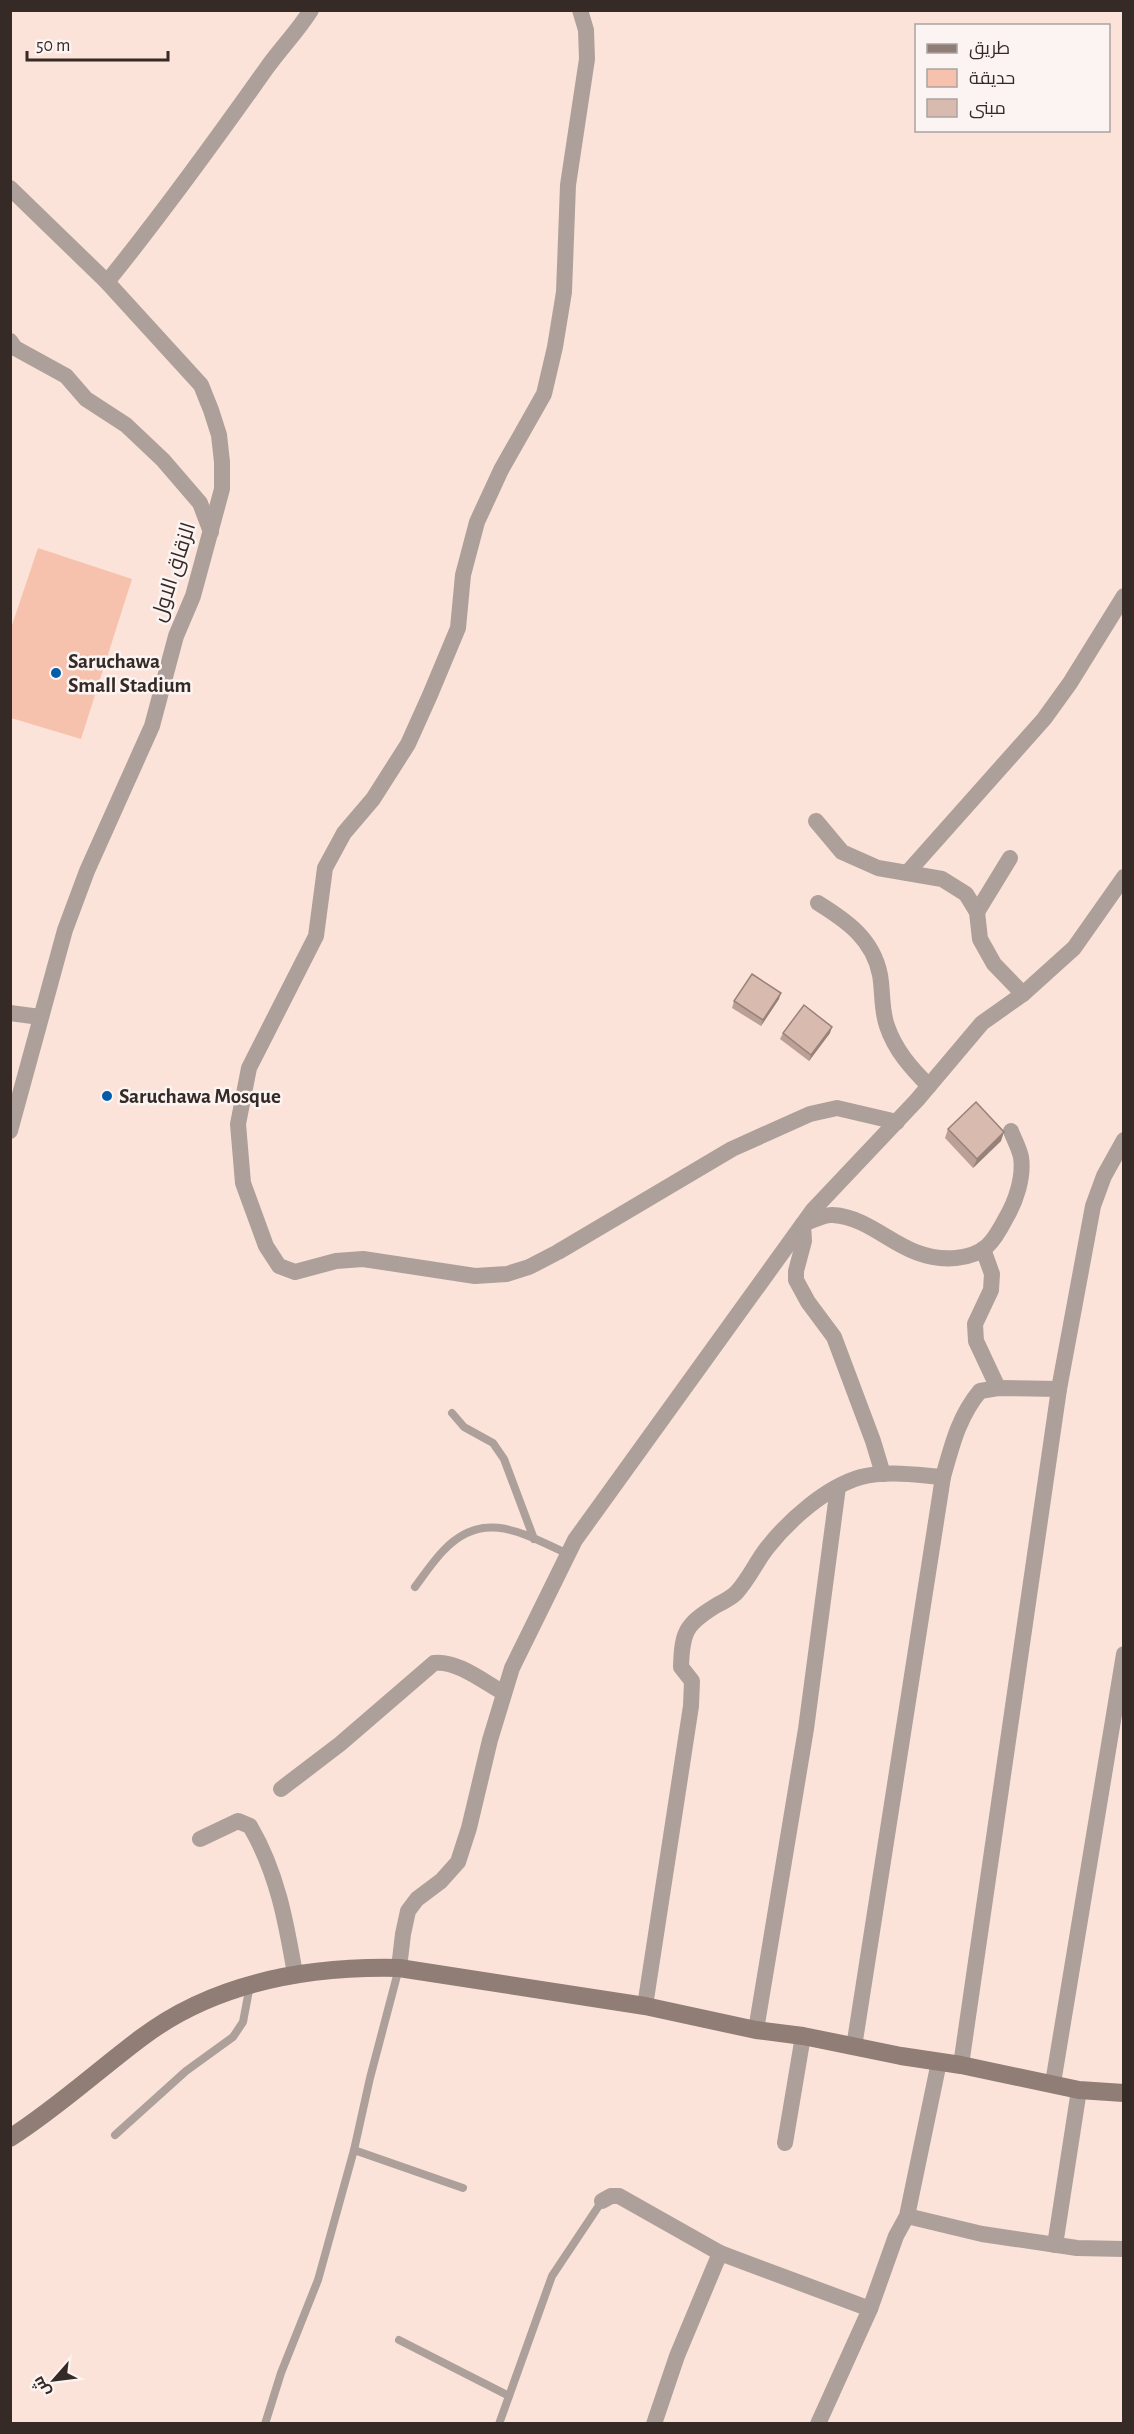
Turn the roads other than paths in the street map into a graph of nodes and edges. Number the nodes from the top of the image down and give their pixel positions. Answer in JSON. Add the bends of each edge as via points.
{"nodes":[{"id":1,"x":311,"y":10,"type":"edge"},
{"id":2,"x":579,"y":10,"type":"edge"},
{"id":3,"x":10,"y":188,"type":"edge"},
{"id":4,"x":107,"y":282,"type":"junction"},
{"id":5,"x":10,"y":341,"type":"edge"},
{"id":6,"x":211,"y":532,"type":"junction"},
{"id":7,"x":1124,"y":596,"type":"edge"},
{"id":8,"x":816,"y":820,"type":"dead end"},
{"id":9,"x":1010,"y":858,"type":"dead end"},
{"id":10,"x":907,"y":873,"type":"junction"},
{"id":11,"x":1124,"y":877,"type":"edge"},
{"id":12,"x":818,"y":903,"type":"dead end"},
{"id":13,"x":977,"y":912,"type":"junction"},
{"id":14,"x":1023,"y":994,"type":"junction"},
{"id":15,"x":10,"y":1013,"type":"edge"},
{"id":16,"x":40,"y":1017,"type":"junction"},
{"id":17,"x":929,"y":1086,"type":"junction"},
{"id":18,"x":897,"y":1122,"type":"junction"},
{"id":19,"x":10,"y":1131,"type":"edge"},
{"id":20,"x":1011,"y":1131,"type":"dead end"},
{"id":21,"x":1122,"y":1148,"type":"edge"},
{"id":22,"x":803,"y":1224,"type":"junction"},
{"id":23,"x":983,"y":1249,"type":"junction"},
{"id":24,"x":998,"y":1388,"type":"junction"},
{"id":25,"x":1059,"y":1389,"type":"junction"},
{"id":26,"x":453,"y":1413,"type":"dead end"},
{"id":27,"x":883,"y":1474,"type":"junction"},
{"id":28,"x":944,"y":1477,"type":"junction"},
{"id":29,"x":838,"y":1487,"type":"junction"},
{"id":30,"x":534,"y":1539,"type":"junction"},
{"id":31,"x":568,"y":1554,"type":"junction"},
{"id":32,"x":415,"y":1587,"type":"dead end"},
{"id":33,"x":1124,"y":1654,"type":"edge"},
{"id":34,"x":504,"y":1693,"type":"junction"},
{"id":35,"x":281,"y":1789,"type":"dead end"},
{"id":36,"x":200,"y":1839,"type":"dead end"},
{"id":37,"x":399,"y":1968,"type":"junction"},
{"id":38,"x":295,"y":1974,"type":"junction"},
{"id":39,"x":250,"y":1984,"type":"junction"},
{"id":40,"x":645,"y":2006,"type":"junction"},
{"id":41,"x":756,"y":2030,"type":"junction"},
{"id":42,"x":803,"y":2036,"type":"junction"},
{"id":43,"x":854,"y":2047,"type":"junction"},
{"id":44,"x":939,"y":2062,"type":"junction"},
{"id":45,"x":961,"y":2065,"type":"junction"},
{"id":46,"x":1053,"y":2083,"type":"junction"},
{"id":47,"x":1079,"y":2090,"type":"junction"},
{"id":48,"x":1124,"y":2093,"type":"edge"},
{"id":49,"x":115,"y":2135,"type":"dead end"},
{"id":50,"x":10,"y":2138,"type":"edge"},
{"id":51,"x":785,"y":2143,"type":"dead end"},
{"id":52,"x":354,"y":2150,"type":"junction"},
{"id":53,"x":463,"y":2188,"type":"dead end"},
{"id":54,"x":602,"y":2201,"type":"joint"},
{"id":55,"x":907,"y":2216,"type":"junction"},
{"id":56,"x":1055,"y":2244,"type":"junction"},
{"id":57,"x":1124,"y":2249,"type":"edge"},
{"id":58,"x":720,"y":2253,"type":"junction"},
{"id":59,"x":870,"y":2309,"type":"junction"},
{"id":60,"x":399,"y":2340,"type":"dead end"},
{"id":61,"x":509,"y":2396,"type":"junction"},
{"id":62,"x":265,"y":2424,"type":"edge"},
{"id":63,"x":499,"y":2424,"type":"edge"},
{"id":64,"x":654,"y":2424,"type":"edge"},
{"id":65,"x":818,"y":2424,"type":"edge"}],
"edges":[{"from":1,"to":4,"type":"street","via":[[152,228]]},
{"from":2,"to":18,"type":"street","via":[[586,30],[587,59],[568,185],[564,292],[544,394],[477,522],[463,575],[458,628],[408,744],[373,799],[344,833],[325,868],[316,936],[249,1068],[238,1124],[243,1183],[266,1246],[279,1266],[295,1272],[336,1261],[363,1259],[476,1276],[507,1274],[558,1252],[732,1149],[810,1114],[837,1108]]},
{"from":3,"to":4,"type":"street","name":"الزقاق الاول"},
{"from":4,"to":6,"type":"street","name":"الزقاق الاول","via":[[201,385],[219,435],[222,462],[222,489]]},
{"from":5,"to":6,"type":"street","via":[[15,348],[66,376],[86,399],[126,424],[200,503]]},
{"from":6,"to":16,"type":"street","name":"الزقاق الاول","via":[[193,596],[176,636],[152,726],[75,901]]},
{"from":7,"to":10,"type":"street","via":[[1044,719]]},
{"from":8,"to":10,"type":"street","via":[[842,852],[878,868]]},
{"from":9,"to":13,"type":"street"},
{"from":10,"to":13,"type":"street","via":[[942,879],[966,894]]},
{"from":11,"to":14,"type":"street","via":[[1074,948]]},
{"from":12,"to":17,"type":"street","via":[[849,922],[871,950],[879,974],[886,1024],[897,1049]]},
{"from":13,"to":14,"type":"street","via":[[981,939],[994,964]]},
{"from":14,"to":17,"type":"street","via":[[982,1023]]},
{"from":15,"to":16,"type":"street"},
{"from":16,"to":19,"type":"street","name":"الزقاق الاول"},
{"from":17,"to":18,"type":"street"},
{"from":18,"to":22,"type":"street"},
{"from":20,"to":23,"type":"street","via":[[1021,1157],[1020,1180],[994,1242]]},
{"from":21,"to":25,"type":"street","via":[[1104,1176],[1093,1206]]},
{"from":22,"to":23,"type":"street","via":[[831,1214],[863,1224],[915,1254],[944,1259],[973,1256]]},
{"from":22,"to":27,"type":"street","via":[[804,1241],[796,1280],[834,1337]]},
{"from":22,"to":31,"type":"street","via":[[574,1540]]},
{"from":23,"to":24,"type":"street","via":[[992,1274],[991,1290],[975,1324],[976,1341]]},
{"from":24,"to":25,"type":"street"},
{"from":24,"to":28,"type":"street","via":[[980,1391],[970,1404],[957,1429]]},
{"from":25,"to":45,"type":"street"},
{"from":26,"to":30,"type":"lane","via":[[465,1426],[493,1443],[504,1459]]},
{"from":27,"to":28,"type":"street"},
{"from":27,"to":29,"type":"street"},
{"from":28,"to":43,"type":"street"},
{"from":29,"to":40,"type":"street","via":[[786,1524],[735,1595],[696,1617],[686,1630],[681,1667],[692,1681],[691,1706]]},
{"from":29,"to":41,"type":"street","via":[[806,1729]]},
{"from":30,"to":31,"type":"lane"},
{"from":30,"to":32,"type":"lane","via":[[491,1526],[465,1532],[444,1550]]},
{"from":31,"to":34,"type":"street","via":[[512,1668]]},
{"from":33,"to":46,"type":"street"},
{"from":34,"to":35,"type":"street","via":[[453,1666],[434,1663]]},
{"from":34,"to":37,"type":"street","via":[[458,1862],[408,1911]]},
{"from":36,"to":38,"type":"street","via":[[238,1821],[250,1826],[278,1887]]},
{"from":37,"to":38,"type":"street"},
{"from":37,"to":40,"type":"street"},
{"from":37,"to":52,"type":"lane"},
{"from":38,"to":39,"type":"street"},
{"from":39,"to":49,"type":"lane","via":[[243,2022],[233,2037],[186,2071]]},
{"from":39,"to":50,"type":"street","via":[[166,2021]]},
{"from":40,"to":41,"type":"street"},
{"from":41,"to":42,"type":"street"},
{"from":42,"to":43,"type":"street"},
{"from":42,"to":51,"type":"street"},
{"from":43,"to":44,"type":"street"},
{"from":44,"to":45,"type":"street"},
{"from":44,"to":55,"type":"street"},
{"from":45,"to":46,"type":"street"},
{"from":46,"to":47,"type":"street"},
{"from":47,"to":48,"type":"street"},
{"from":47,"to":56,"type":"street"},
{"from":52,"to":53,"type":"lane"},
{"from":52,"to":62,"type":"lane","via":[[318,2280]]},
{"from":54,"to":58,"type":"street","via":[[619,2196]]},
{"from":54,"to":61,"type":"lane","via":[[552,2276]]},
{"from":55,"to":56,"type":"street","via":[[982,2234]]},
{"from":55,"to":59,"type":"street"},
{"from":56,"to":57,"type":"street"},
{"from":58,"to":59,"type":"street"},
{"from":58,"to":64,"type":"street","via":[[677,2356]]},
{"from":59,"to":65,"type":"street"},
{"from":60,"to":61,"type":"lane"},
{"from":61,"to":63,"type":"lane"}]}
